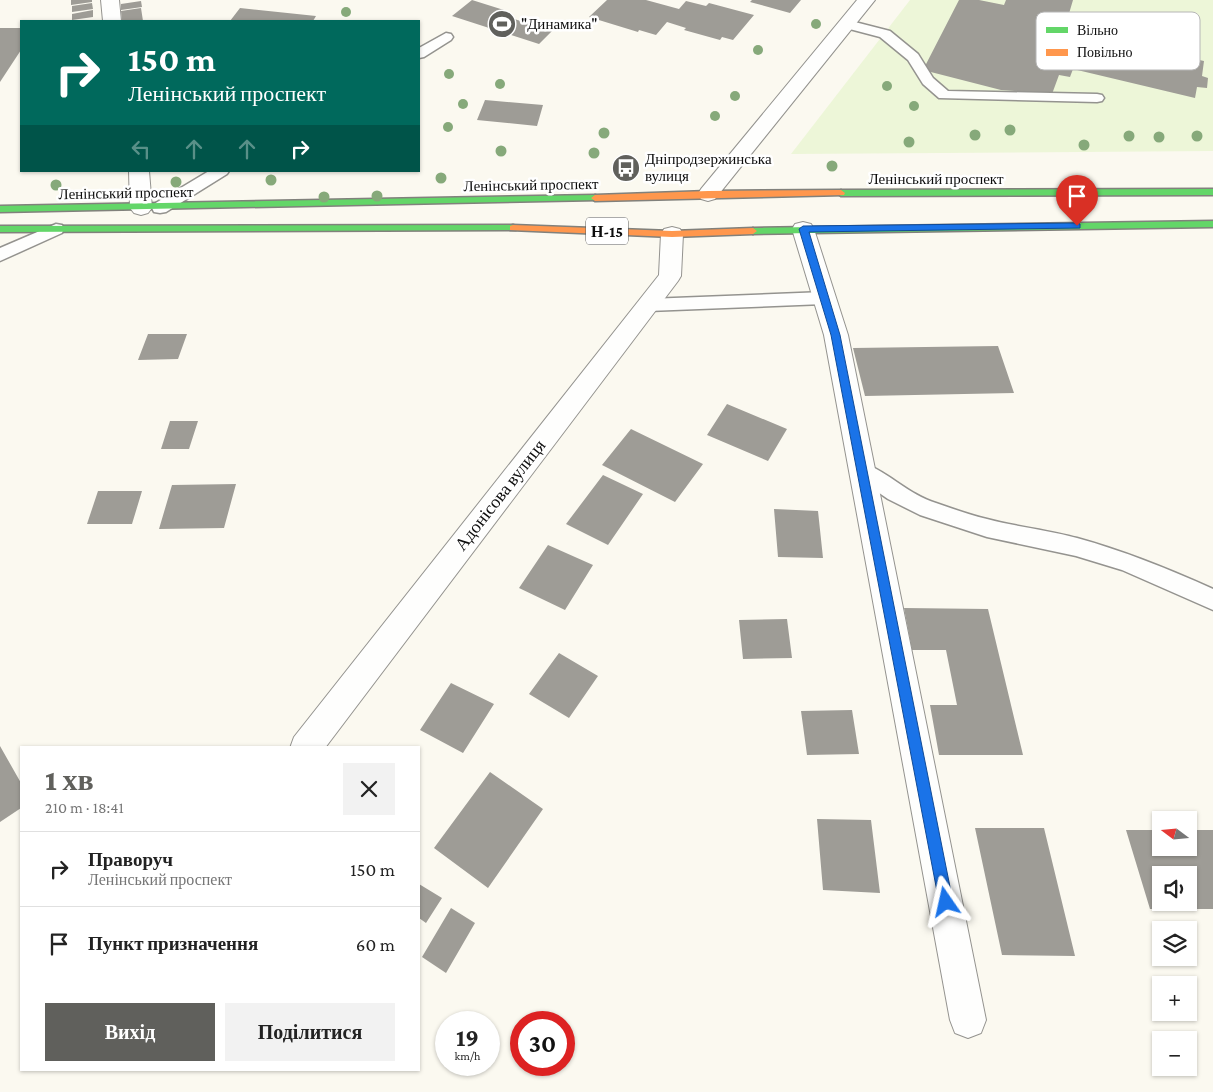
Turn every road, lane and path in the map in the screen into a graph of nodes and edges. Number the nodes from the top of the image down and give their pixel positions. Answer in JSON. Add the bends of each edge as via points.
{"nodes":[{"id":1,"x":110,"y":0,"type":"edge"},
{"id":2,"x":866,"y":0,"type":"edge"},
{"id":3,"x":112,"y":20,"type":"edge"},
{"id":4,"x":847,"y":24,"type":"junction"},
{"id":5,"x":446,"y":37,"type":"dead end"},
{"id":6,"x":420,"y":53,"type":"edge"},
{"id":7,"x":1097,"y":98,"type":"dead end"},
{"id":8,"x":139,"y":172,"type":"edge"},
{"id":9,"x":219,"y":172,"type":"edge"},
{"id":10,"x":1213,"y":192,"type":"edge"},
{"id":11,"x":720,"y":197,"type":"junction"},
{"id":12,"x":150,"y":208,"type":"junction"},
{"id":13,"x":0,"y":209,"type":"edge"},
{"id":14,"x":1213,"y":224,"type":"edge"},
{"id":15,"x":0,"y":229,"type":"edge"},
{"id":16,"x":56,"y":229,"type":"junction"},
{"id":17,"x":803,"y":229,"type":"junction"},
{"id":18,"x":672,"y":234,"type":"junction"},
{"id":19,"x":0,"y":255,"type":"edge"},
{"id":20,"x":824,"y":298,"type":"junction"},
{"id":21,"x":648,"y":305,"type":"junction"},
{"id":22,"x":863,"y":471,"type":"junction"},
{"id":23,"x":1213,"y":600,"type":"edge"},
{"id":24,"x":307,"y":746,"type":"edge"},
{"id":25,"x":968,"y":1020,"type":"dead end"}],
"edges":[{"from":1,"to":3,"type":"street"},
{"from":2,"to":4,"type":"street"},
{"from":4,"to":7,"type":"lane","via":[[885,34],[913,57],[928,82],[944,95]]},
{"from":4,"to":11,"type":"street"},
{"from":5,"to":6,"type":"lane"},
{"from":8,"to":12,"type":"street"},
{"from":9,"to":12,"type":"lane"},
{"from":10,"to":11,"type":"main road","name":"Ленінський проспект","number":"Н-15"},
{"from":11,"to":12,"type":"main road","name":"Ленінський проспект","number":"Н-15"},
{"from":12,"to":13,"type":"main road","name":"Ленінський проспект","number":"Н-15"},
{"from":14,"to":17,"type":"main road","name":"Ленінський проспект","number":"Н-15"},
{"from":15,"to":16,"type":"main road","name":"Ленінський проспект","number":"Н-15"},
{"from":16,"to":18,"type":"main road","name":"Ленінський проспект","number":"Н-15","via":[[517,228]]},
{"from":16,"to":19,"type":"lane"},
{"from":17,"to":18,"type":"main road","name":"Ленінський проспект","number":"Н-15","via":[[729,227]]},
{"from":17,"to":20,"type":"street"},
{"from":18,"to":21,"type":"street","name":"Адонісова вулиця","via":[[670,276]]},
{"from":20,"to":21,"type":"lane"},
{"from":20,"to":22,"type":"street","via":[[836,335]]},
{"from":21,"to":24,"type":"street","name":"Адонісова вулиця"},
{"from":22,"to":23,"type":"lane","via":[[926,509],[987,528],[1076,547],[1126,562]]},
{"from":22,"to":25,"type":"street"}]}
